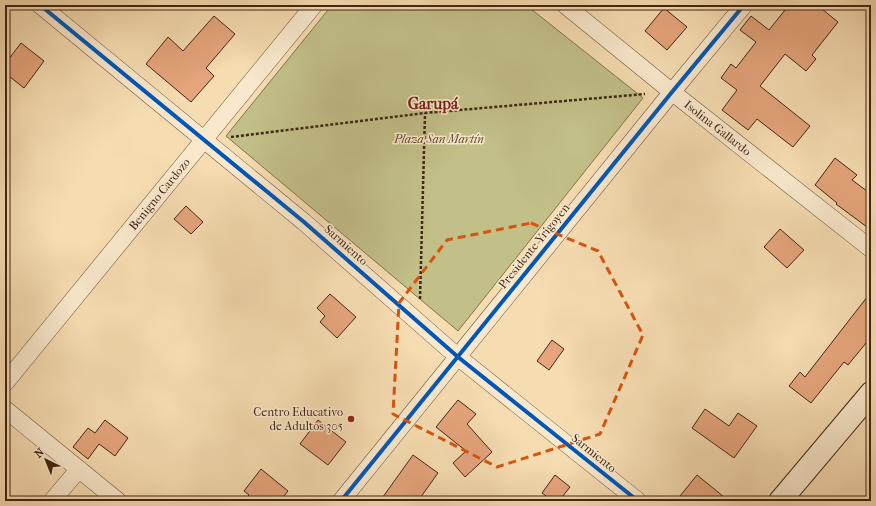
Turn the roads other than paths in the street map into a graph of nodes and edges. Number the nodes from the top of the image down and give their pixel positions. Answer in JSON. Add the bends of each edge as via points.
{"nodes":[{"id":1,"x":40,"y":5,"type":"edge"},
{"id":2,"x":314,"y":5,"type":"edge"},
{"id":3,"x":564,"y":5,"type":"edge"},
{"id":4,"x":744,"y":5,"type":"edge"},
{"id":5,"x":672,"y":92,"type":"junction"},
{"id":6,"x":204,"y":140,"type":"junction"},
{"id":7,"x":871,"y":250,"type":"edge"},
{"id":8,"x":458,"y":357,"type":"junction"},
{"id":9,"x":5,"y":383,"type":"edge"},
{"id":10,"x":871,"y":393,"type":"edge"},
{"id":11,"x":5,"y":409,"type":"edge"},
{"id":12,"x":80,"y":469,"type":"junction"},
{"id":13,"x":52,"y":501,"type":"edge"},
{"id":14,"x":118,"y":501,"type":"edge"},
{"id":15,"x":341,"y":501,"type":"edge"},
{"id":16,"x":638,"y":501,"type":"edge"},
{"id":17,"x":780,"y":501,"type":"edge"}],
"edges":[{"from":1,"to":6,"type":"street","name":"Sarmiento"},
{"from":2,"to":6,"type":"street","name":"Benigno Cardozo"},
{"from":3,"to":5,"type":"street","name":"Isolina Gallardo"},
{"from":4,"to":5,"type":"street","name":"Presidente Yrigoyen"},
{"from":5,"to":7,"type":"street","name":"Isolina Gallardo"},
{"from":5,"to":8,"type":"street","name":"Presidente Yrigoyen"},
{"from":6,"to":8,"type":"street","name":"Sarmiento","via":[[304,222]]},
{"from":6,"to":9,"type":"street","name":"Benigno Cardozo"},
{"from":8,"to":15,"type":"street","name":"Presidente Yrigoyen"},
{"from":8,"to":16,"type":"street","name":"Sarmiento"},
{"from":10,"to":17,"type":"main road"},
{"from":11,"to":12,"type":"street"},
{"from":12,"to":13,"type":"street"},
{"from":12,"to":14,"type":"street"}]}
